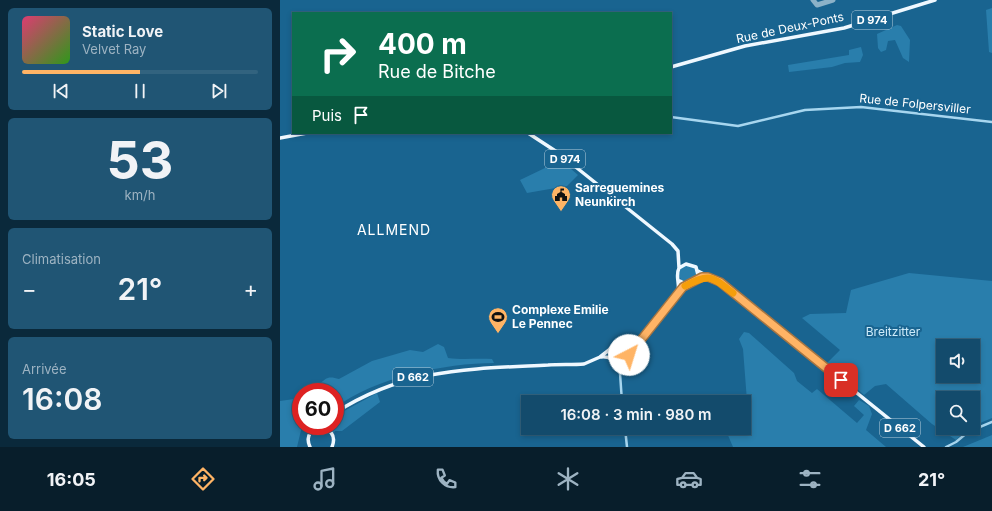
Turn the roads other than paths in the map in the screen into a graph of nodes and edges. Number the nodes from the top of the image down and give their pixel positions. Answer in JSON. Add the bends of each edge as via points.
{"nodes":[{"id":1,"x":935,"y":0,"type":"edge"},
{"id":2,"x":672,"y":67,"type":"edge"},
{"id":3,"x":672,"y":116,"type":"edge"},
{"id":4,"x":992,"y":122,"type":"edge"},
{"id":5,"x":302,"y":134,"type":"edge"},
{"id":6,"x":530,"y":134,"type":"edge"},
{"id":7,"x":280,"y":138,"type":"edge"},
{"id":8,"x":679,"y":258,"type":"junction"},
{"id":9,"x":686,"y":264,"type":"junction"},
{"id":10,"x":679,"y":268,"type":"junction"},
{"id":11,"x":698,"y":271,"type":"junction"},
{"id":12,"x":708,"y":277,"type":"junction"},
{"id":13,"x":697,"y":279,"type":"junction"},
{"id":14,"x":680,"y":281,"type":"junction"},
{"id":15,"x":687,"y":284,"type":"junction"},
{"id":16,"x":678,"y":293,"type":"junction"},
{"id":17,"x":628,"y":345,"type":"junction"},
{"id":18,"x":636,"y":346,"type":"junction"},
{"id":19,"x":609,"y":350,"type":"junction"},
{"id":20,"x":630,"y":353,"type":"junction"},
{"id":21,"x":600,"y":357,"type":"junction"},
{"id":22,"x":611,"y":358,"type":"junction"},
{"id":23,"x":625,"y":361,"type":"junction"},
{"id":24,"x":616,"y":362,"type":"junction"},
{"id":25,"x":620,"y":373,"type":"junction"},
{"id":26,"x":622,"y":395,"type":"edge"},
{"id":27,"x":344,"y":408,"type":"edge"},
{"id":28,"x":992,"y":422,"type":"edge"},
{"id":29,"x":310,"y":435,"type":"edge"},
{"id":30,"x":331,"y":435,"type":"edge"},
{"id":31,"x":625,"y":435,"type":"edge"},
{"id":32,"x":309,"y":447,"type":"edge"},
{"id":33,"x":332,"y":447,"type":"edge"},
{"id":34,"x":627,"y":447,"type":"edge"},
{"id":35,"x":924,"y":447,"type":"edge"},
{"id":36,"x":946,"y":447,"type":"edge"}],
"edges":[{"from":1,"to":2,"type":"main road","name":"Rue de Deux-Ponts","number":"D 974","via":[[844,28],[745,46]]},
{"from":3,"to":4,"type":"street","name":"Rue de Folpersviller","via":[[738,126],[805,110],[861,107]]},
{"from":5,"to":7,"type":"main road"},
{"from":6,"to":8,"type":"main road","number":"D 974","via":[[557,152],[672,244],[678,251]]},
{"from":8,"to":9,"type":"main road","number":"D 974"},
{"from":8,"to":10,"type":"main road"},
{"from":9,"to":10,"type":"main road"},
{"from":9,"to":11,"type":"main road","via":[[692,265]]},
{"from":10,"to":14,"type":"main road","via":[[677,274]]},
{"from":11,"to":12,"type":"main road","number":"D 662"},
{"from":11,"to":13,"type":"main road"},
{"from":12,"to":13,"type":"main road"},
{"from":12,"to":35,"type":"main road","number":"D 662","via":[[720,282]]},
{"from":13,"to":15,"type":"main road"},
{"from":14,"to":15,"type":"main road"},
{"from":14,"to":16,"type":"main road"},
{"from":15,"to":16,"type":"main road"},
{"from":16,"to":18,"type":"main road"},
{"from":17,"to":18,"type":"main road"},
{"from":17,"to":19,"type":"main road","via":[[617,342]]},
{"from":17,"to":20,"type":"main road"},
{"from":18,"to":20,"type":"main road"},
{"from":19,"to":21,"type":"main road","number":"D 662"},
{"from":19,"to":22,"type":"main road"},
{"from":20,"to":23,"type":"main road"},
{"from":21,"to":22,"type":"main road","number":"D 662"},
{"from":21,"to":27,"type":"main road","number":"D 662","via":[[579,364],[462,369],[423,375],[378,390]]},
{"from":22,"to":24,"type":"main road"},
{"from":23,"to":24,"type":"main road"},
{"from":23,"to":25,"type":"street"},
{"from":24,"to":25,"type":"street"},
{"from":25,"to":26,"type":"street"},
{"from":28,"to":36,"type":"street","via":[[968,432],[958,442]]},
{"from":29,"to":32,"type":"main road"},
{"from":30,"to":33,"type":"main road"},
{"from":31,"to":34,"type":"street"}]}
